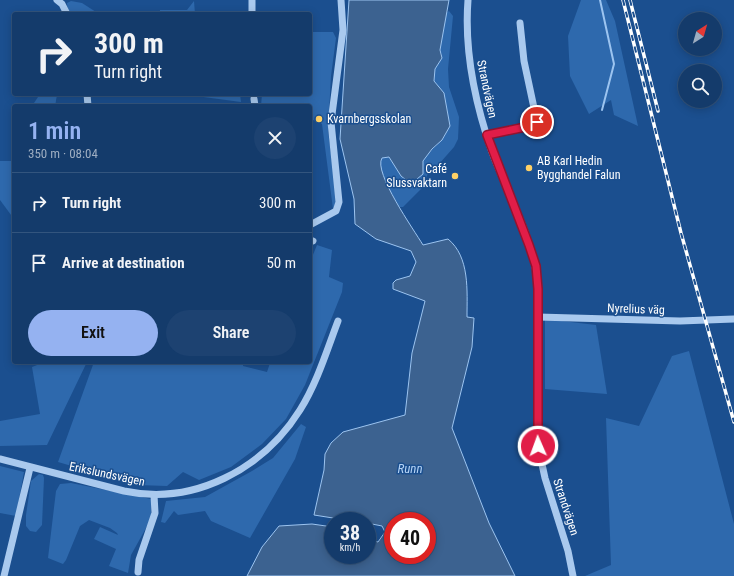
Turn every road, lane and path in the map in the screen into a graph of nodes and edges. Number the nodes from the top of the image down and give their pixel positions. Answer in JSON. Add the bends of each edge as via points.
{"nodes":[{"id":1,"x":57,"y":0,"type":"edge"},
{"id":2,"x":252,"y":0,"type":"edge"},
{"id":3,"x":341,"y":0,"type":"edge"},
{"id":4,"x":468,"y":0,"type":"edge"},
{"id":5,"x":66,"y":12,"type":"edge"},
{"id":6,"x":252,"y":12,"type":"edge"},
{"id":7,"x":520,"y":23,"type":"dead end"},
{"id":8,"x":487,"y":135,"type":"junction"},
{"id":9,"x":312,"y":224,"type":"edge"},
{"id":10,"x":538,"y":317,"type":"junction"},
{"id":11,"x":734,"y":319,"type":"edge"},
{"id":12,"x":338,"y":321,"type":"dead end"},
{"id":13,"x":0,"y":459,"type":"edge"},
{"id":14,"x":30,"y":468,"type":"junction"},
{"id":15,"x":154,"y":495,"type":"junction"},
{"id":16,"x":138,"y":572,"type":"dead end"},
{"id":17,"x":4,"y":576,"type":"edge"},
{"id":18,"x":573,"y":576,"type":"edge"}],
"edges":[{"from":1,"to":5,"type":"street"},
{"from":2,"to":6,"type":"street"},
{"from":3,"to":9,"type":"street","via":[[343,30],[331,122],[339,202],[336,211]]},
{"from":4,"to":8,"type":"street","name":"Strandvägen","via":[[467,25],[471,70]]},
{"from":7,"to":8,"type":"street","via":[[524,61],[537,122],[535,125]]},
{"from":8,"to":10,"type":"street","name":"Strandvägen","via":[[536,266]]},
{"from":10,"to":11,"type":"street","name":"Nyrelius väg","via":[[680,321]]},
{"from":10,"to":18,"type":"street","name":"Strandvägen","via":[[539,450]]},
{"from":12,"to":15,"type":"street","name":"Erikslundsvägen","via":[[301,409],[288,430],[270,448],[252,463],[208,485],[188,492]]},
{"from":13,"to":14,"type":"street","name":"Erikslundsvägen"},
{"from":14,"to":15,"type":"street","name":"Erikslundsvägen","via":[[132,493]]},
{"from":14,"to":17,"type":"street"},
{"from":15,"to":16,"type":"street","via":[[155,513],[138,560]]}]}
